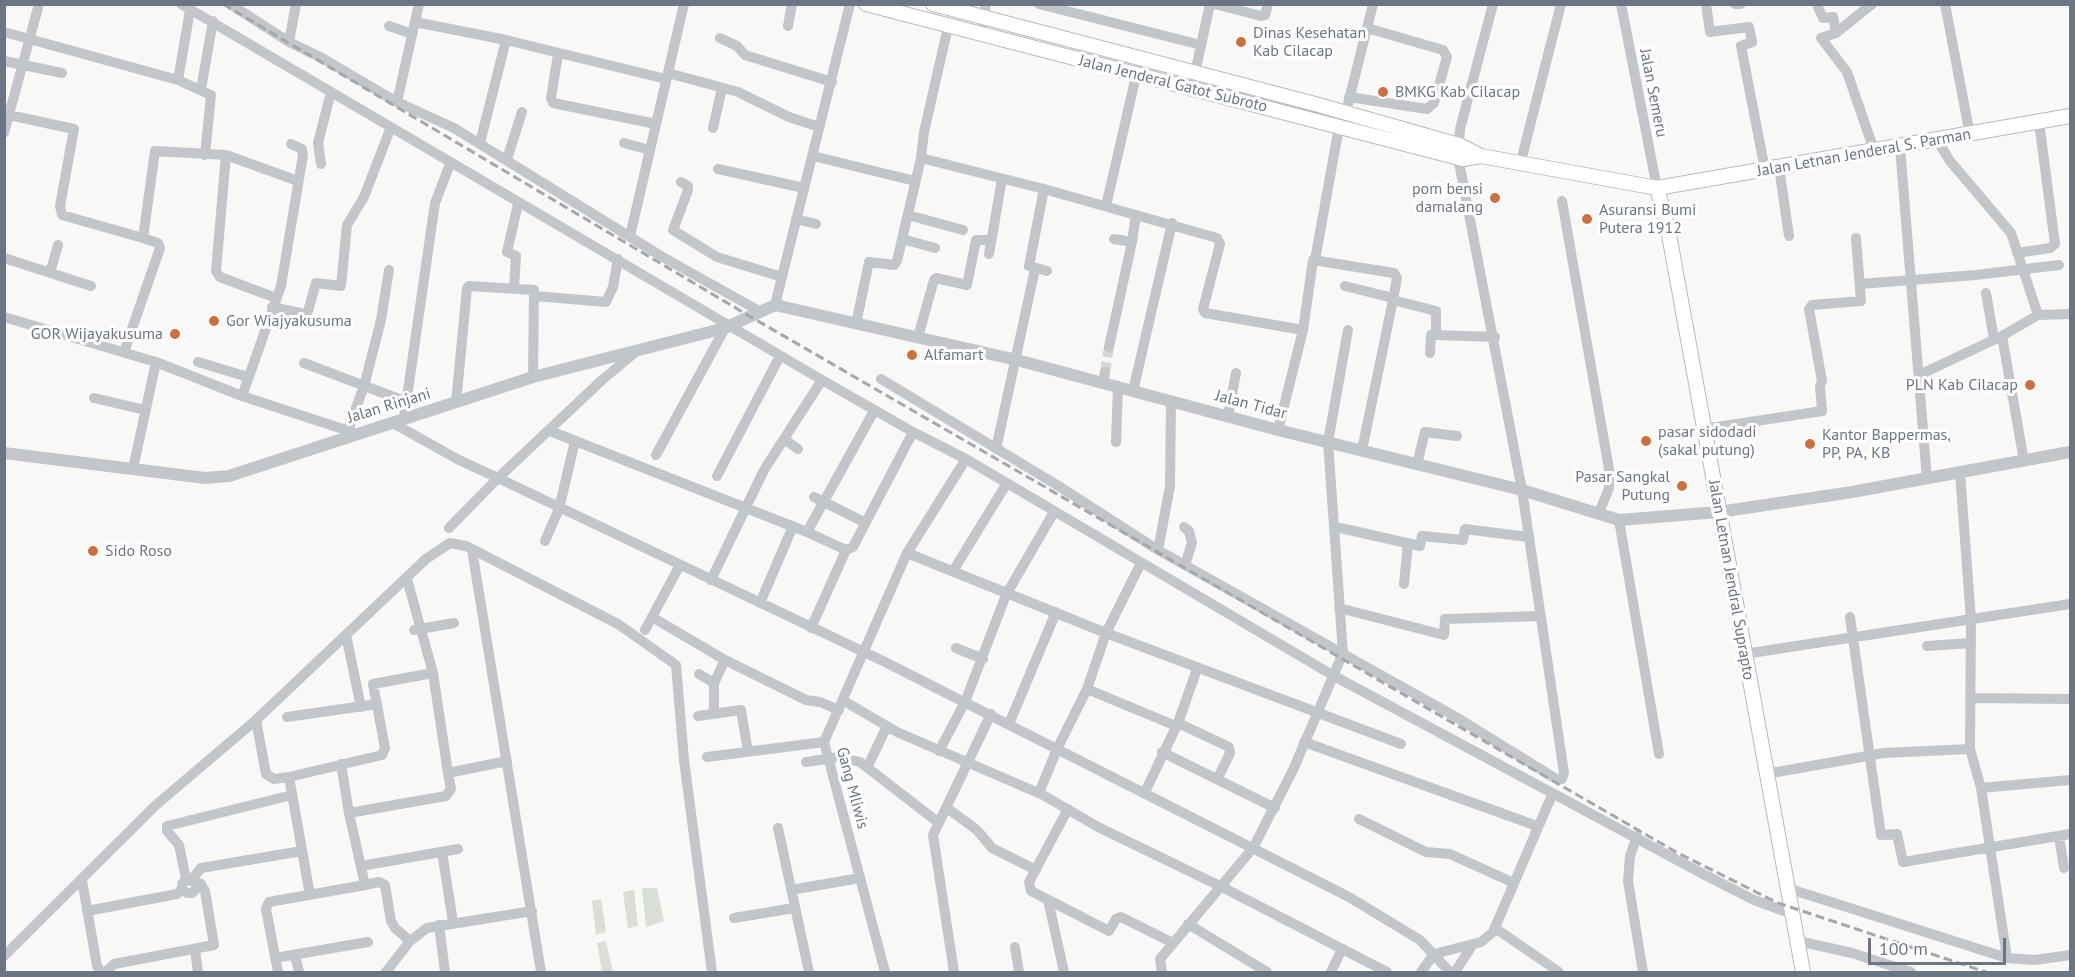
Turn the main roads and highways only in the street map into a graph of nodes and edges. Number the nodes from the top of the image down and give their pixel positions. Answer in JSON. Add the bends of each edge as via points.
{"nodes":[{"id":1,"x":866,"y":4,"type":"edge"},
{"id":2,"x":933,"y":4,"type":"edge"},
{"id":3,"x":985,"y":11,"type":"edge"},
{"id":4,"x":1195,"y":73,"type":"junction"},
{"id":5,"x":1191,"y":90,"type":"junction"},
{"id":6,"x":2070,"y":116,"type":"edge"},
{"id":7,"x":1459,"y":151,"type":"junction"},
{"id":8,"x":1657,"y":188,"type":"junction"},
{"id":9,"x":1803,"y":972,"type":"edge"}],
"edges":[{"from":1,"to":5,"type":"main road","name":"Jalan Jenderal Gatot Subroto"},
{"from":2,"to":3,"type":"main road","name":"Jalan Jenderal Gatot Subroto"},
{"from":3,"to":4,"type":"main road","name":"Jalan Jenderal Gatot Subroto"},
{"from":4,"to":5,"type":"main road"},
{"from":4,"to":7,"type":"main road","name":"Jalan Jenderal Gatot Subroto","via":[[1346,113]]},
{"from":5,"to":7,"type":"main road","name":"Jalan Jenderal Gatot Subroto","via":[[1339,127]]},
{"from":6,"to":8,"type":"main road","name":"Jalan Letnan Jenderal S. Parman"},
{"from":7,"to":8,"type":"main road","name":"Jalan Jenderal Gatot Subroto"},
{"from":8,"to":9,"type":"main road","name":"Jalan Letnan Jendral Suprapto","via":[[1668,229]]}]}
